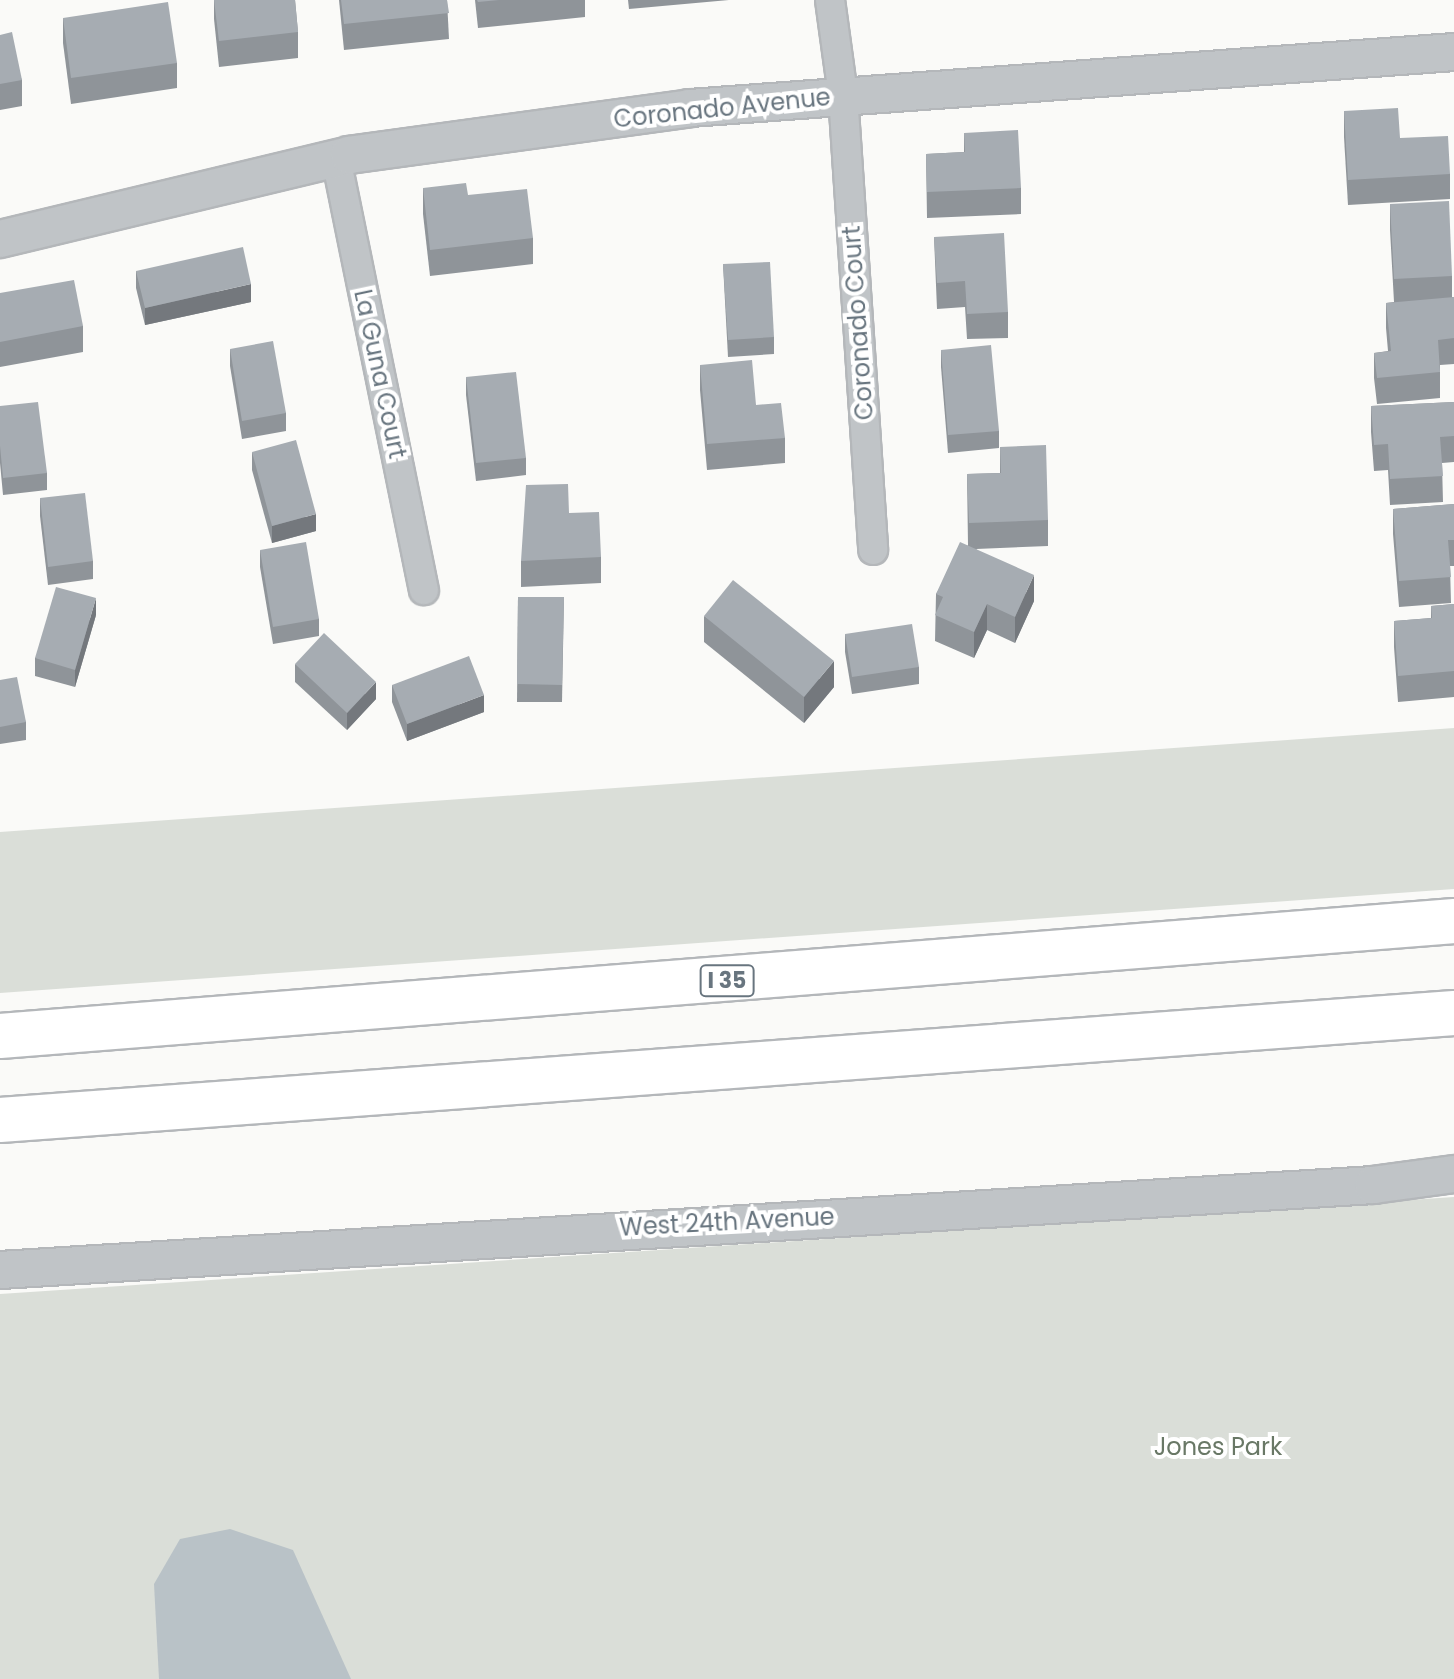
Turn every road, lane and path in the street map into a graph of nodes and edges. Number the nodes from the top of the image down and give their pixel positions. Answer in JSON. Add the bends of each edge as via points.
{"nodes":[{"id":1,"x":830,"y":0,"type":"edge"},
{"id":2,"x":1454,"y":52,"type":"edge"},
{"id":3,"x":843,"y":95,"type":"junction"},
{"id":4,"x":336,"y":158,"type":"junction"},
{"id":5,"x":0,"y":239,"type":"edge"},
{"id":6,"x":873,"y":550,"type":"dead end"},
{"id":7,"x":424,"y":590,"type":"dead end"},
{"id":8,"x":1454,"y":921,"type":"edge"},
{"id":9,"x":1454,"y":1013,"type":"edge"},
{"id":10,"x":0,"y":1036,"type":"edge"},
{"id":11,"x":0,"y":1120,"type":"edge"},
{"id":12,"x":1454,"y":1174,"type":"edge"},
{"id":13,"x":0,"y":1270,"type":"edge"}],
"edges":[{"from":1,"to":3,"type":"street","name":"Coronado Court"},
{"from":2,"to":3,"type":"street","name":"Coronado Avenue"},
{"from":3,"to":4,"type":"street","name":"Coronado Avenue","via":[[690,108]]},
{"from":3,"to":6,"type":"street","name":"Coronado Court"},
{"from":4,"to":5,"type":"street","name":"Coronado Avenue"},
{"from":4,"to":7,"type":"street","name":"La Guna Court"},
{"from":8,"to":10,"type":"highway","number":"I 35"},
{"from":9,"to":11,"type":"highway"},
{"from":12,"to":13,"type":"street","name":"West 24th Avenue","via":[[1373,1185]]}]}
